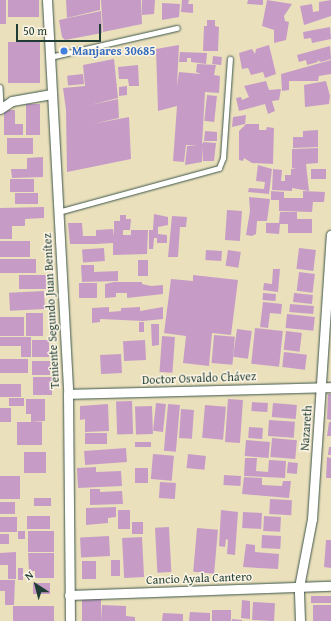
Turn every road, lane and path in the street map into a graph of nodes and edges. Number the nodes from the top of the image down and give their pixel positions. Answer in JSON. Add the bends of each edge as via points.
{"nodes":[{"id":1,"x":47,"y":0,"type":"edge"},
{"id":2,"x":177,"y":28,"type":"dead end"},
{"id":3,"x":50,"y":57,"type":"junction"},
{"id":4,"x":230,"y":59,"type":"dead end"},
{"id":5,"x":0,"y":87,"type":"edge"},
{"id":6,"x":51,"y":94,"type":"junction"},
{"id":7,"x":0,"y":109,"type":"edge"},
{"id":8,"x":58,"y":212,"type":"junction"},
{"id":9,"x":331,"y":235,"type":"edge"},
{"id":10,"x":321,"y":387,"type":"junction"},
{"id":11,"x":331,"y":387,"type":"edge"},
{"id":12,"x":68,"y":394,"type":"junction"},
{"id":13,"x":331,"y":586,"type":"edge"},
{"id":14,"x":299,"y":587,"type":"junction"},
{"id":15,"x":68,"y":595,"type":"junction"},
{"id":16,"x":70,"y":621,"type":"edge"},
{"id":17,"x":300,"y":621,"type":"edge"}],
"edges":[{"from":1,"to":3,"type":"street","name":"Teniente Segundo Juan Benítez"},
{"from":2,"to":3,"type":"lane"},
{"from":3,"to":6,"type":"street","name":"Teniente Segundo Juan Benítez"},
{"from":4,"to":8,"type":"lane","via":[[223,158],[219,168]]},
{"from":5,"to":7,"type":"lane"},
{"from":6,"to":7,"type":"street","via":[[12,101]]},
{"from":6,"to":8,"type":"street","name":"Teniente Segundo Juan Benítez"},
{"from":8,"to":12,"type":"street","name":"Teniente Segundo Juan Benítez"},
{"from":9,"to":10,"type":"street","name":"Nazareth"},
{"from":10,"to":11,"type":"street","name":"Doctor Osvaldo Chávez"},
{"from":10,"to":12,"type":"street","name":"Doctor Osvaldo Chávez"},
{"from":10,"to":14,"type":"street","name":"Nazareth","via":[[312,519]]},
{"from":12,"to":15,"type":"street","name":"Teniente Segundo Juan Benítez"},
{"from":13,"to":14,"type":"street","name":"Cancio Ayala Cantero"},
{"from":14,"to":15,"type":"street","name":"Cancio Ayala Cantero"},
{"from":14,"to":17,"type":"street","name":"Nazareth"},
{"from":15,"to":16,"type":"street","name":"Teniente Segundo Juan Benítez"}]}
